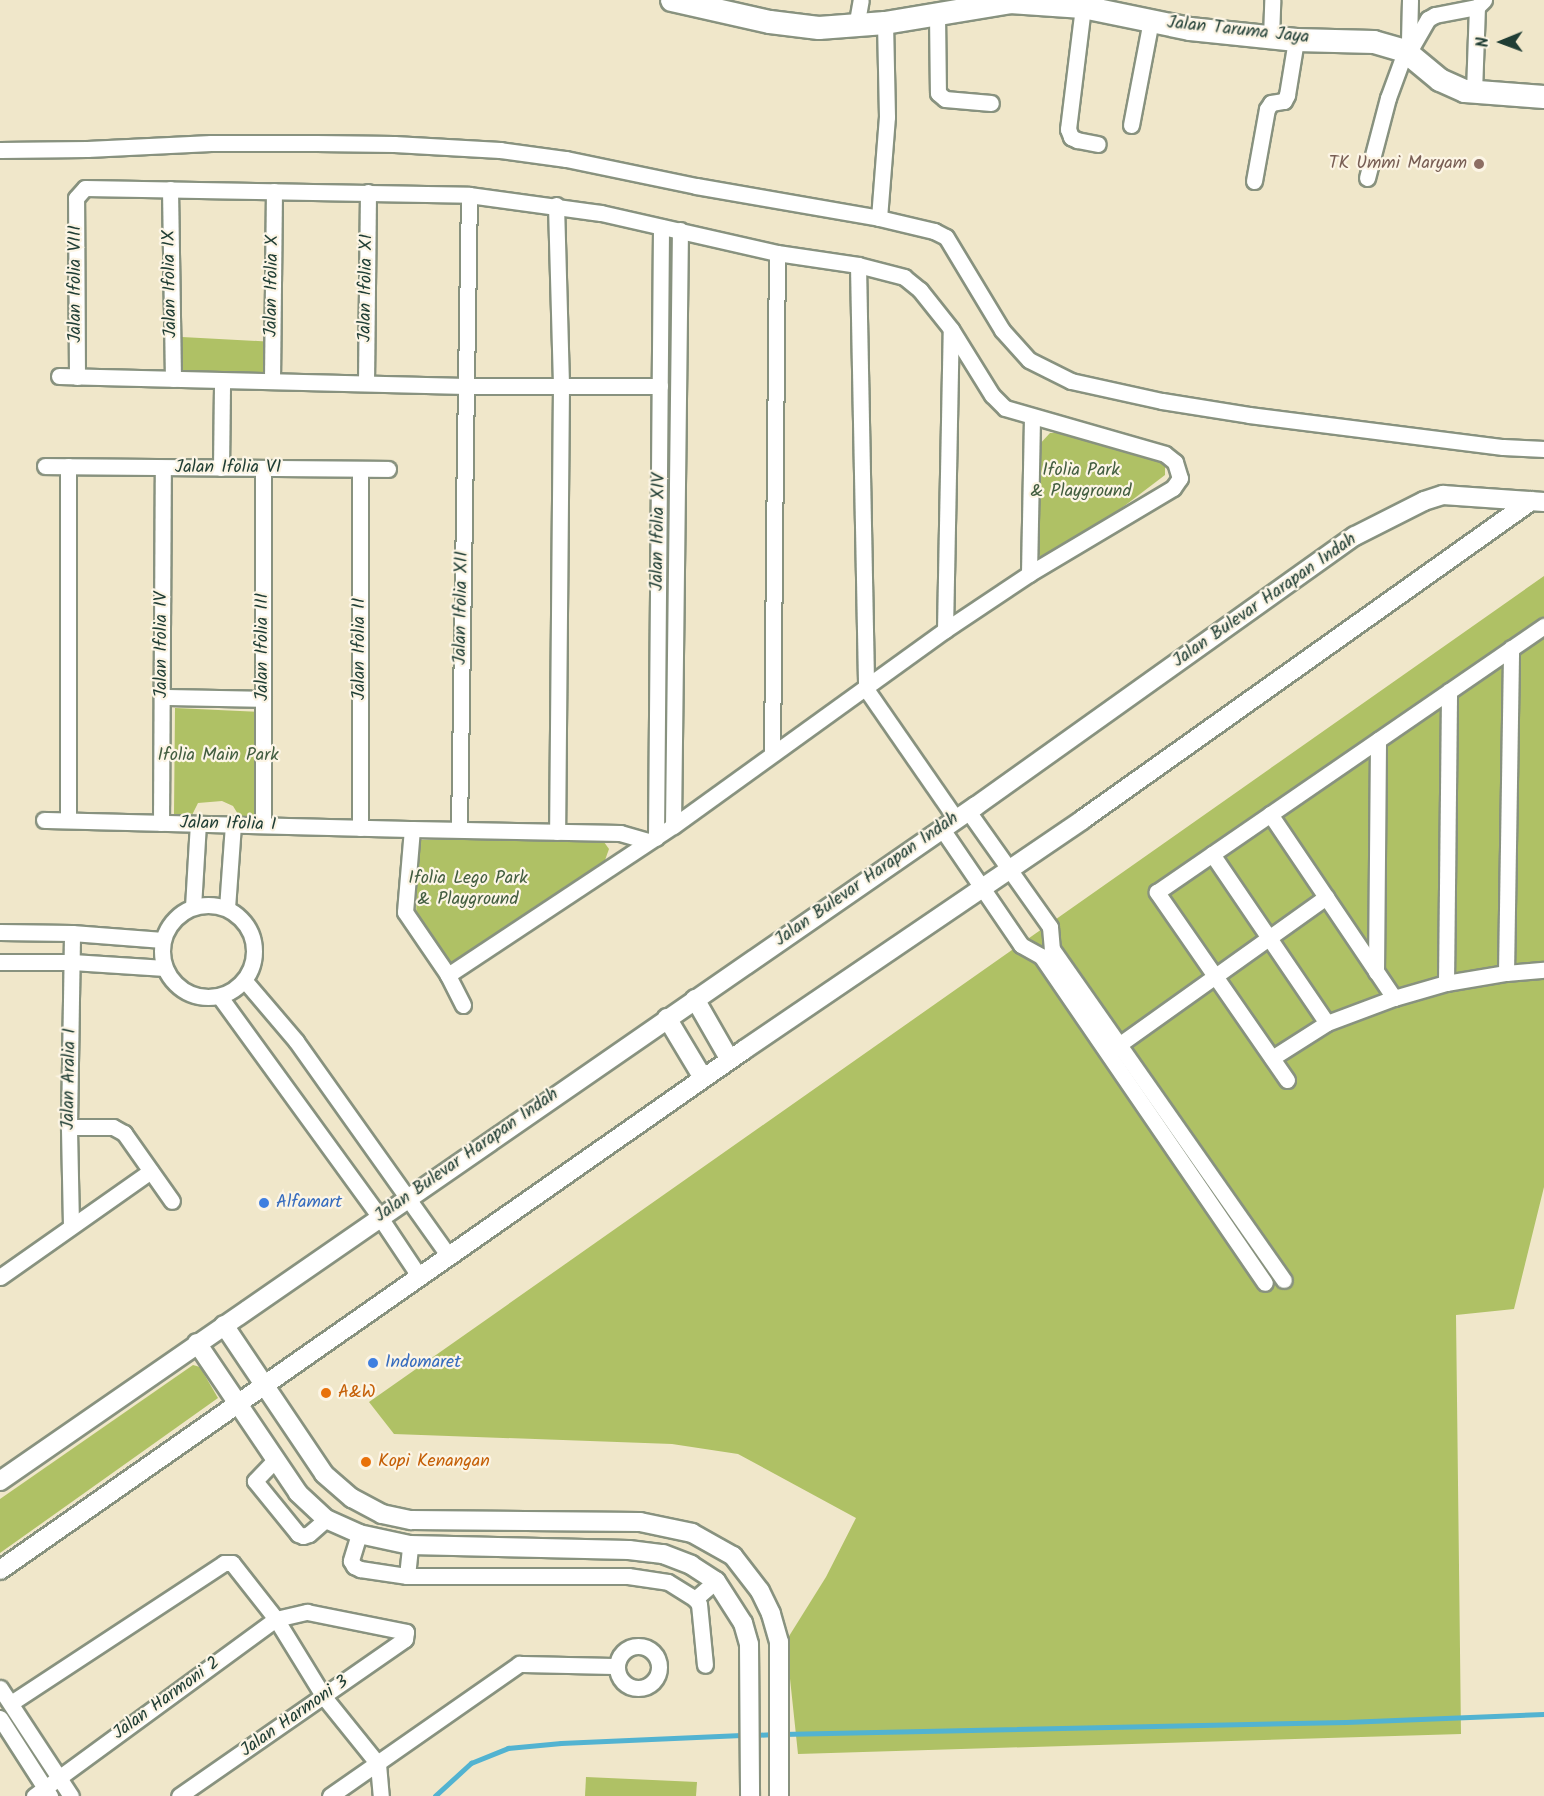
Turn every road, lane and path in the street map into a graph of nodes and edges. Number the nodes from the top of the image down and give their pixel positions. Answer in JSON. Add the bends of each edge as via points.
{"nodes":[{"id":1,"x":672,"y":0,"type":"edge"},
{"id":2,"x":861,"y":0,"type":"edge"},
{"id":3,"x":1272,"y":0,"type":"edge"},
{"id":4,"x":1410,"y":0,"type":"edge"},
{"id":5,"x":1480,"y":3,"type":"edge"},
{"id":6,"x":1117,"y":6,"type":"edge"},
{"id":7,"x":1083,"y":8,"type":"junction"},
{"id":8,"x":937,"y":14,"type":"junction"},
{"id":9,"x":1151,"y":20,"type":"junction"},
{"id":10,"x":885,"y":23,"type":"junction"},
{"id":11,"x":856,"y":27,"type":"junction"},
{"id":12,"x":1271,"y":38,"type":"junction"},
{"id":13,"x":1296,"y":40,"type":"junction"},
{"id":14,"x":1406,"y":52,"type":"junction"},
{"id":15,"x":1474,"y":92,"type":"junction"},
{"id":16,"x":1544,"y":97,"type":"edge"},
{"id":17,"x":991,"y":103,"type":"dead end"},
{"id":18,"x":1131,"y":125,"type":"dead end"},
{"id":19,"x":1098,"y":144,"type":"dead end"},
{"id":20,"x":0,"y":150,"type":"edge"},
{"id":21,"x":1367,"y":178,"type":"dead end"},
{"id":22,"x":1254,"y":181,"type":"dead end"},
{"id":23,"x":170,"y":189,"type":"junction"},
{"id":24,"x":274,"y":191,"type":"junction"},
{"id":25,"x":368,"y":192,"type":"junction"},
{"id":26,"x":469,"y":195,"type":"junction"},
{"id":27,"x":555,"y":205,"type":"junction"},
{"id":28,"x":879,"y":218,"type":"junction"},
{"id":29,"x":661,"y":227,"type":"junction"},
{"id":30,"x":680,"y":230,"type":"junction"},
{"id":31,"x":777,"y":253,"type":"junction"},
{"id":32,"x":858,"y":265,"type":"junction"},
{"id":33,"x":951,"y":329,"type":"junction"},
{"id":34,"x":59,"y":376,"type":"dead end"},
{"id":35,"x":77,"y":377,"type":"junction"},
{"id":36,"x":173,"y":379,"type":"junction"},
{"id":37,"x":272,"y":380,"type":"junction"},
{"id":38,"x":222,"y":382,"type":"junction"},
{"id":39,"x":366,"y":383,"type":"junction"},
{"id":40,"x":466,"y":386,"type":"junction"},
{"id":41,"x":561,"y":386,"type":"junction"},
{"id":42,"x":660,"y":386,"type":"junction"},
{"id":43,"x":1032,"y":417,"type":"junction"},
{"id":44,"x":1544,"y":448,"type":"edge"},
{"id":45,"x":45,"y":466,"type":"dead end"},
{"id":46,"x":68,"y":466,"type":"junction"},
{"id":47,"x":163,"y":468,"type":"junction"},
{"id":48,"x":221,"y":468,"type":"junction"},
{"id":49,"x":263,"y":468,"type":"junction"},
{"id":50,"x":360,"y":469,"type":"junction"},
{"id":51,"x":388,"y":469,"type":"dead end"},
{"id":52,"x":1537,"y":502,"type":"edge"},
{"id":53,"x":1029,"y":574,"type":"junction"},
{"id":54,"x":1544,"y":626,"type":"edge"},
{"id":55,"x":945,"y":630,"type":"junction"},
{"id":56,"x":1511,"y":648,"type":"junction"},
{"id":57,"x":866,"y":689,"type":"junction"},
{"id":58,"x":1449,"y":691,"type":"junction"},
{"id":59,"x":162,"y":697,"type":"junction"},
{"id":60,"x":263,"y":699,"type":"junction"},
{"id":61,"x":1378,"y":740,"type":"junction"},
{"id":62,"x":772,"y":754,"type":"junction"},
{"id":63,"x":1270,"y":814,"type":"junction"},
{"id":64,"x":44,"y":820,"type":"dead end"},
{"id":65,"x":68,"y":820,"type":"junction"},
{"id":66,"x":955,"y":820,"type":"junction"},
{"id":67,"x":161,"y":823,"type":"junction"},
{"id":68,"x":198,"y":824,"type":"junction"},
{"id":69,"x":233,"y":825,"type":"junction"},
{"id":70,"x":263,"y":825,"type":"junction"},
{"id":71,"x":673,"y":826,"type":"junction"},
{"id":72,"x":360,"y":828,"type":"junction"},
{"id":73,"x":412,"y":829,"type":"junction"},
{"id":74,"x":459,"y":829,"type":"junction"},
{"id":75,"x":557,"y":832,"type":"junction"},
{"id":76,"x":652,"y":839,"type":"junction"},
{"id":77,"x":1212,"y":854,"type":"junction"},
{"id":78,"x":1010,"y":870,"type":"junction"},
{"id":79,"x":983,"y":888,"type":"junction"},
{"id":80,"x":1326,"y":897,"type":"junction"},
{"id":81,"x":193,"y":907,"type":"junction"},
{"id":82,"x":227,"y":908,"type":"junction"},
{"id":83,"x":0,"y":932,"type":"edge"},
{"id":84,"x":72,"y":933,"type":"junction"},
{"id":85,"x":1269,"y":937,"type":"junction"},
{"id":86,"x":163,"y":940,"type":"junction"},
{"id":87,"x":1047,"y":952,"type":"junction"},
{"id":88,"x":0,"y":962,"type":"edge"},
{"id":89,"x":72,"y":962,"type":"junction"},
{"id":90,"x":165,"y":968,"type":"junction"},
{"id":91,"x":1544,"y":970,"type":"edge"},
{"id":92,"x":1376,"y":972,"type":"junction"},
{"id":93,"x":1506,"y":973,"type":"junction"},
{"id":94,"x":448,"y":975,"type":"junction"},
{"id":95,"x":1215,"y":976,"type":"junction"},
{"id":96,"x":245,"y":981,"type":"junction"},
{"id":97,"x":1446,"y":983,"type":"junction"},
{"id":98,"x":220,"y":997,"type":"junction"},
{"id":99,"x":1394,"y":998,"type":"junction"},
{"id":100,"x":695,"y":999,"type":"junction"},
{"id":101,"x":464,"y":1005,"type":"dead end"},
{"id":102,"x":667,"y":1018,"type":"junction"},
{"id":103,"x":1327,"y":1023,"type":"junction"},
{"id":104,"x":1113,"y":1048,"type":"junction"},
{"id":105,"x":1272,"y":1058,"type":"junction"},
{"id":106,"x":730,"y":1060,"type":"junction"},
{"id":107,"x":703,"y":1078,"type":"junction"},
{"id":108,"x":1287,"y":1080,"type":"dead end"},
{"id":109,"x":69,"y":1128,"type":"junction"},
{"id":110,"x":151,"y":1171,"type":"junction"},
{"id":111,"x":407,"y":1197,"type":"junction"},
{"id":112,"x":172,"y":1201,"type":"dead end"},
{"id":113,"x":380,"y":1216,"type":"junction"},
{"id":114,"x":71,"y":1225,"type":"junction"},
{"id":115,"x":448,"y":1255,"type":"junction"},
{"id":116,"x":0,"y":1276,"type":"edge"},
{"id":117,"x":419,"y":1276,"type":"junction"},
{"id":118,"x":1284,"y":1280,"type":"dead end"},
{"id":119,"x":1265,"y":1282,"type":"dead end"},
{"id":120,"x":224,"y":1325,"type":"junction"},
{"id":121,"x":197,"y":1343,"type":"junction"},
{"id":122,"x":264,"y":1386,"type":"junction"},
{"id":123,"x":238,"y":1402,"type":"junction"},
{"id":124,"x":275,"y":1460,"type":"junction"},
{"id":125,"x":0,"y":1481,"type":"edge"},
{"id":126,"x":326,"y":1519,"type":"junction"},
{"id":127,"x":359,"y":1534,"type":"junction"},
{"id":128,"x":410,"y":1545,"type":"junction"},
{"id":129,"x":628,"y":1550,"type":"junction"},
{"id":130,"x":0,"y":1570,"type":"edge"},
{"id":131,"x":407,"y":1576,"type":"junction"},
{"id":132,"x":628,"y":1576,"type":"junction"},
{"id":133,"x":716,"y":1581,"type":"junction"},
{"id":134,"x":695,"y":1599,"type":"junction"},
{"id":135,"x":276,"y":1619,"type":"junction"},
{"id":136,"x":705,"y":1665,"type":"dead end"},
{"id":137,"x":617,"y":1666,"type":"dead end"},
{"id":138,"x":0,"y":1688,"type":"edge"},
{"id":139,"x":324,"y":1697,"type":"junction"},
{"id":140,"x":10,"y":1703,"type":"junction"},
{"id":141,"x":0,"y":1718,"type":"edge"},
{"id":142,"x":378,"y":1764,"type":"junction"},
{"id":143,"x":58,"y":1779,"type":"junction"},
{"id":144,"x":43,"y":1793,"type":"edge"},
{"id":145,"x":71,"y":1796,"type":"edge"},
{"id":146,"x":179,"y":1796,"type":"edge"},
{"id":147,"x":330,"y":1796,"type":"edge"},
{"id":148,"x":381,"y":1796,"type":"edge"},
{"id":149,"x":750,"y":1796,"type":"edge"},
{"id":150,"x":779,"y":1796,"type":"edge"}],
"edges":[{"from":1,"to":11,"type":"main road","name":"Jalan Taruma Jaya","via":[[770,22],[819,28]]},
{"from":2,"to":11,"type":"street"},
{"from":3,"to":12,"type":"street"},
{"from":4,"to":14,"type":"street"},
{"from":5,"to":14,"type":"street","via":[[1428,19]]},
{"from":5,"to":15,"type":"street"},
{"from":6,"to":7,"type":"main road","name":"Jalan Taruma Jaya"},
{"from":6,"to":9,"type":"main road","name":"Jalan Taruma Jaya"},
{"from":7,"to":8,"type":"main road","name":"Jalan Taruma Jaya","via":[[1010,2]]},
{"from":7,"to":19,"type":"street","via":[[1068,129],[1071,137]]},
{"from":8,"to":10,"type":"main road","name":"Jalan Taruma Jaya"},
{"from":8,"to":17,"type":"street","via":[[938,93],[945,99]]},
{"from":9,"to":12,"type":"main road","name":"Jalan Taruma Jaya","via":[[1190,29]]},
{"from":9,"to":18,"type":"street"},
{"from":10,"to":11,"type":"main road","name":"Jalan Taruma Jaya"},
{"from":10,"to":28,"type":"street","via":[[887,117]]},
{"from":12,"to":13,"type":"main road","name":"Jalan Taruma Jaya"},
{"from":13,"to":14,"type":"main road","name":"Jalan Taruma Jaya","via":[[1374,42]]},
{"from":13,"to":22,"type":"street","via":[[1287,95],[1267,109]]},
{"from":14,"to":15,"type":"main road","name":"Jalan Taruma Jaya","via":[[1440,80]]},
{"from":14,"to":21,"type":"street","via":[[1388,98]]},
{"from":15,"to":16,"type":"main road","name":"Jalan Taruma Jaya"},
{"from":20,"to":28,"type":"street","via":[[211,143],[394,144],[500,150]]},
{"from":23,"to":24,"type":"street"},
{"from":23,"to":35,"type":"street","name":"Jalan Ifolia VIII","via":[[79,191]]},
{"from":23,"to":36,"type":"street","name":"Jalan Ifolia IX"},
{"from":24,"to":25,"type":"street"},
{"from":24,"to":37,"type":"street","name":"Jalan Ifolia X"},
{"from":25,"to":26,"type":"street"},
{"from":25,"to":39,"type":"street","name":"Jalan Ifolia XI"},
{"from":26,"to":27,"type":"street"},
{"from":26,"to":40,"type":"street","name":"Jalan Ifolia XII"},
{"from":27,"to":29,"type":"street"},
{"from":27,"to":41,"type":"street"},
{"from":28,"to":44,"type":"street","via":[[946,237],[1002,330],[1029,360],[1071,381],[1249,415],[1503,447]]},
{"from":29,"to":30,"type":"street"},
{"from":29,"to":42,"type":"street","name":"Jalan Ifolia XIV"},
{"from":30,"to":31,"type":"street"},
{"from":30,"to":71,"type":"street","name":"Jalan Ifolia XIV"},
{"from":31,"to":32,"type":"street"},
{"from":31,"to":62,"type":"street"},
{"from":32,"to":33,"type":"street","via":[[913,283]]},
{"from":32,"to":57,"type":"street"},
{"from":33,"to":43,"type":"street","via":[[992,395],[1005,408]]},
{"from":33,"to":55,"type":"street"},
{"from":34,"to":35,"type":"street"},
{"from":35,"to":36,"type":"street"},
{"from":36,"to":38,"type":"street"},
{"from":37,"to":38,"type":"street"},
{"from":37,"to":39,"type":"street"},
{"from":38,"to":48,"type":"street"},
{"from":39,"to":40,"type":"street"},
{"from":40,"to":41,"type":"street"},
{"from":40,"to":74,"type":"street","name":"Jalan Ifolia XII"},
{"from":41,"to":42,"type":"street"},
{"from":41,"to":75,"type":"street"},
{"from":42,"to":76,"type":"street","name":"Jalan Ifolia XIV"},
{"from":43,"to":53,"type":"street"},
{"from":43,"to":53,"type":"street","via":[[1165,454],[1175,462],[1180,478],[1173,488]]},
{"from":45,"to":46,"type":"street","name":"Jalan Ifolia VI"},
{"from":46,"to":47,"type":"street","name":"Jalan Ifolia VI"},
{"from":46,"to":65,"type":"street"},
{"from":47,"to":48,"type":"street","name":"Jalan Ifolia VI"},
{"from":47,"to":59,"type":"street","name":"Jalan Ifolia IV"},
{"from":48,"to":49,"type":"street","name":"Jalan Ifolia VI"},
{"from":49,"to":50,"type":"street","name":"Jalan Ifolia VI"},
{"from":49,"to":60,"type":"street","name":"Jalan Ifolia III"},
{"from":50,"to":51,"type":"street","name":"Jalan Ifolia VI"},
{"from":50,"to":72,"type":"street","name":"Jalan Ifolia II"},
{"from":52,"to":66,"type":"street","name":"Jalan Bulevar Harapan Indah","via":[[1443,495],[1354,536]]},
{"from":52,"to":78,"type":"street","name":"Jalan Bulevar Harapan Indah"},
{"from":53,"to":55,"type":"street"},
{"from":54,"to":56,"type":"street"},
{"from":55,"to":57,"type":"street"},
{"from":56,"to":58,"type":"street"},
{"from":56,"to":93,"type":"street"},
{"from":57,"to":62,"type":"street"},
{"from":57,"to":66,"type":"street"},
{"from":58,"to":61,"type":"street"},
{"from":58,"to":97,"type":"street"},
{"from":59,"to":60,"type":"street"},
{"from":59,"to":67,"type":"street","name":"Jalan Ifolia IV"},
{"from":60,"to":70,"type":"street","name":"Jalan Ifolia III"},
{"from":61,"to":63,"type":"street"},
{"from":61,"to":92,"type":"street"},
{"from":62,"to":71,"type":"street"},
{"from":63,"to":77,"type":"street"},
{"from":63,"to":80,"type":"street"},
{"from":64,"to":65,"type":"street","name":"Jalan Ifolia I"},
{"from":65,"to":67,"type":"street","name":"Jalan Ifolia I"},
{"from":66,"to":78,"type":"street"},
{"from":66,"to":79,"type":"street"},
{"from":66,"to":100,"type":"street","name":"Jalan Bulevar Harapan Indah"},
{"from":67,"to":68,"type":"street","name":"Jalan Ifolia I"},
{"from":68,"to":69,"type":"street","name":"Jalan Ifolia I"},
{"from":68,"to":81,"type":"street"},
{"from":69,"to":70,"type":"street","name":"Jalan Ifolia I"},
{"from":69,"to":82,"type":"street"},
{"from":70,"to":72,"type":"street","name":"Jalan Ifolia I"},
{"from":71,"to":76,"type":"street"},
{"from":72,"to":73,"type":"street","name":"Jalan Ifolia I"},
{"from":73,"to":74,"type":"street","name":"Jalan Ifolia I"},
{"from":73,"to":94,"type":"street","via":[[405,912]]},
{"from":74,"to":75,"type":"street","name":"Jalan Ifolia I"},
{"from":75,"to":76,"type":"street","name":"Jalan Ifolia I","via":[[620,833]]},
{"from":76,"to":94,"type":"street"},
{"from":77,"to":85,"type":"street"},
{"from":77,"to":95,"type":"street","via":[[1157,892]]},
{"from":78,"to":79,"type":"street","name":"Jalan Bulevar Harapan Indah"},
{"from":78,"to":87,"type":"street","via":[[1050,927]]},
{"from":79,"to":87,"type":"street","via":[[1022,945]]},
{"from":79,"to":106,"type":"street","name":"Jalan Bulevar Harapan Indah"},
{"from":80,"to":85,"type":"street"},
{"from":80,"to":92,"type":"street"},
{"from":81,"to":82,"type":"street","via":[[210,904]]},
{"from":81,"to":86,"type":"street","via":[[179,914]]},
{"from":82,"to":96,"type":"street","via":[[241,917],[255,948],[253,966]]},
{"from":83,"to":84,"type":"street"},
{"from":84,"to":86,"type":"street"},
{"from":84,"to":89,"type":"street","name":"Jalan Aralia I"},
{"from":85,"to":95,"type":"street"},
{"from":85,"to":103,"type":"street"},
{"from":86,"to":90,"type":"street"},
{"from":87,"to":104,"type":"street"},
{"from":88,"to":89,"type":"street"},
{"from":89,"to":90,"type":"street"},
{"from":89,"to":109,"type":"street","name":"Jalan Aralia I"},
{"from":90,"to":98,"type":"street","via":[[174,983],[188,993]]},
{"from":91,"to":93,"type":"street"},
{"from":92,"to":99,"type":"street"},
{"from":93,"to":97,"type":"street"},
{"from":94,"to":101,"type":"street"},
{"from":95,"to":104,"type":"street"},
{"from":95,"to":105,"type":"street"},
{"from":96,"to":98,"type":"street"},
{"from":96,"to":111,"type":"street","via":[[296,1041]]},
{"from":97,"to":99,"type":"street"},
{"from":98,"to":113,"type":"street"},
{"from":99,"to":103,"type":"street"},
{"from":100,"to":102,"type":"street","name":"Jalan Bulevar Harapan Indah"},
{"from":100,"to":106,"type":"street"},
{"from":102,"to":107,"type":"street"},
{"from":102,"to":111,"type":"street","name":"Jalan Bulevar Harapan Indah"},
{"from":103,"to":105,"type":"street"},
{"from":104,"to":118,"type":"street"},
{"from":104,"to":119,"type":"street"},
{"from":105,"to":108,"type":"street"},
{"from":106,"to":107,"type":"street","name":"Jalan Bulevar Harapan Indah"},
{"from":107,"to":115,"type":"street","name":"Jalan Bulevar Harapan Indah"},
{"from":109,"to":110,"type":"street","via":[[113,1127],[124,1133]]},
{"from":109,"to":114,"type":"street","name":"Jalan Aralia I"},
{"from":110,"to":112,"type":"street"},
{"from":110,"to":114,"type":"street"},
{"from":111,"to":113,"type":"street","name":"Jalan Bulevar Harapan Indah"},
{"from":111,"to":115,"type":"street"},
{"from":113,"to":117,"type":"street"},
{"from":113,"to":120,"type":"street","name":"Jalan Bulevar Harapan Indah"},
{"from":114,"to":116,"type":"street"},
{"from":115,"to":117,"type":"street","name":"Jalan Bulevar Harapan Indah"},
{"from":117,"to":122,"type":"street","name":"Jalan Bulevar Harapan Indah"},
{"from":120,"to":121,"type":"street","name":"Jalan Bulevar Harapan Indah"},
{"from":120,"to":122,"type":"street"},
{"from":121,"to":123,"type":"street"},
{"from":121,"to":125,"type":"street","name":"Jalan Bulevar Harapan Indah"},
{"from":122,"to":123,"type":"street","name":"Jalan Bulevar Harapan Indah"},
{"from":122,"to":150,"type":"street","via":[[324,1474],[352,1498],[382,1514],[411,1520],[640,1522],[692,1533],[733,1556],[760,1591],[779,1642]]},
{"from":123,"to":124,"type":"street"},
{"from":123,"to":130,"type":"street","name":"Jalan Bulevar Harapan Indah"},
{"from":124,"to":126,"type":"street","via":[[298,1493]]},
{"from":124,"to":126,"type":"street","via":[[255,1482],[298,1534],[309,1534]]},
{"from":126,"to":127,"type":"street"},
{"from":127,"to":128,"type":"street"},
{"from":127,"to":131,"type":"street","via":[[351,1561],[354,1566]]},
{"from":128,"to":129,"type":"street"},
{"from":128,"to":131,"type":"street"},
{"from":129,"to":132,"type":"street"},
{"from":129,"to":133,"type":"street","via":[[663,1554]]},
{"from":131,"to":132,"type":"street"},
{"from":132,"to":134,"type":"street","via":[[668,1582]]},
{"from":133,"to":134,"type":"street"},
{"from":133,"to":149,"type":"street","via":[[743,1623],[749,1644]]},
{"from":134,"to":136,"type":"street","via":[[702,1615]]},
{"from":135,"to":139,"type":"street"},
{"from":135,"to":139,"type":"street","name":"Jalan Harmoni 3","via":[[307,1612],[404,1630],[407,1634]]},
{"from":135,"to":140,"type":"street","via":[[235,1565],[225,1562]]},
{"from":135,"to":143,"type":"street","name":"Jalan Harmoni 2"},
{"from":137,"to":142,"type":"street","via":[[519,1664]]},
{"from":138,"to":140,"type":"street"},
{"from":139,"to":142,"type":"street"},
{"from":139,"to":146,"type":"street","name":"Jalan Harmoni 3"},
{"from":140,"to":143,"type":"street"},
{"from":141,"to":144,"type":"street"},
{"from":142,"to":147,"type":"street"},
{"from":142,"to":148,"type":"street"},
{"from":143,"to":144,"type":"street","name":"Jalan Harmoni 2"},
{"from":143,"to":145,"type":"street"}]}
